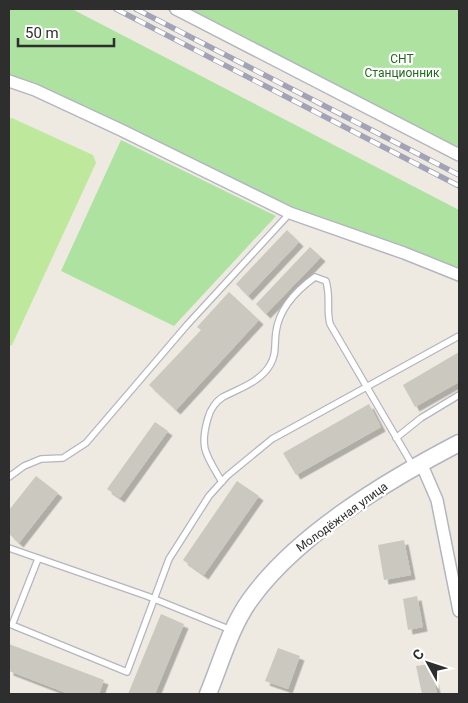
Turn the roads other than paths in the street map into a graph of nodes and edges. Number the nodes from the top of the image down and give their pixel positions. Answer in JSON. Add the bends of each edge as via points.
{"nodes":[{"id":1,"x":176,"y":9,"type":"edge"},
{"id":2,"x":9,"y":81,"type":"edge"},
{"id":3,"x":459,"y":155,"type":"edge"},
{"id":4,"x":290,"y":214,"type":"junction"},
{"id":5,"x":459,"y":275,"type":"edge"},
{"id":6,"x":459,"y":336,"type":"edge"},
{"id":7,"x":366,"y":387,"type":"junction"},
{"id":8,"x":459,"y":394,"type":"edge"},
{"id":9,"x":396,"y":438,"type":"junction"},
{"id":10,"x":459,"y":443,"type":"edge"},
{"id":11,"x":418,"y":465,"type":"junction"},
{"id":12,"x":9,"y":477,"type":"edge"},
{"id":13,"x":222,"y":482,"type":"junction"},
{"id":14,"x":9,"y":548,"type":"edge"},
{"id":15,"x":38,"y":560,"type":"junction"},
{"id":16,"x":155,"y":599,"type":"junction"},
{"id":17,"x":459,"y":611,"type":"edge"},
{"id":18,"x":10,"y":624,"type":"edge"},
{"id":19,"x":233,"y":631,"type":"junction"},
{"id":20,"x":208,"y":694,"type":"edge"}],
"edges":[{"from":1,"to":3,"type":"street"},
{"from":2,"to":4,"type":"street","via":[[122,130]]},
{"from":4,"to":5,"type":"street"},
{"from":4,"to":12,"type":"lane","via":[[187,325],[86,443],[63,458],[41,459]]},
{"from":6,"to":7,"type":"lane"},
{"from":7,"to":9,"type":"lane"},
{"from":7,"to":13,"type":"lane","via":[[272,439]]},
{"from":7,"to":13,"type":"lane","via":[[330,324],[327,313],[330,297],[326,282],[315,278],[302,286],[281,312],[276,352],[269,367],[249,385],[221,398],[210,410],[202,439],[209,461]]},
{"from":8,"to":9,"type":"lane"},
{"from":9,"to":11,"type":"lane"},
{"from":10,"to":11,"type":"street","name":"Молодёжная улица"},
{"from":11,"to":17,"type":"street","via":[[437,500]]},
{"from":11,"to":19,"type":"street","name":"Молодёжная улица","via":[[315,534],[274,570],[249,601]]},
{"from":13,"to":16,"type":"lane","via":[[209,496],[169,559]]},
{"from":14,"to":15,"type":"lane"},
{"from":15,"to":16,"type":"lane"},
{"from":15,"to":18,"type":"lane"},
{"from":16,"to":18,"type":"lane","via":[[127,672]]},
{"from":16,"to":19,"type":"lane"},
{"from":19,"to":20,"type":"street","name":"Молодёжная улица"}]}
